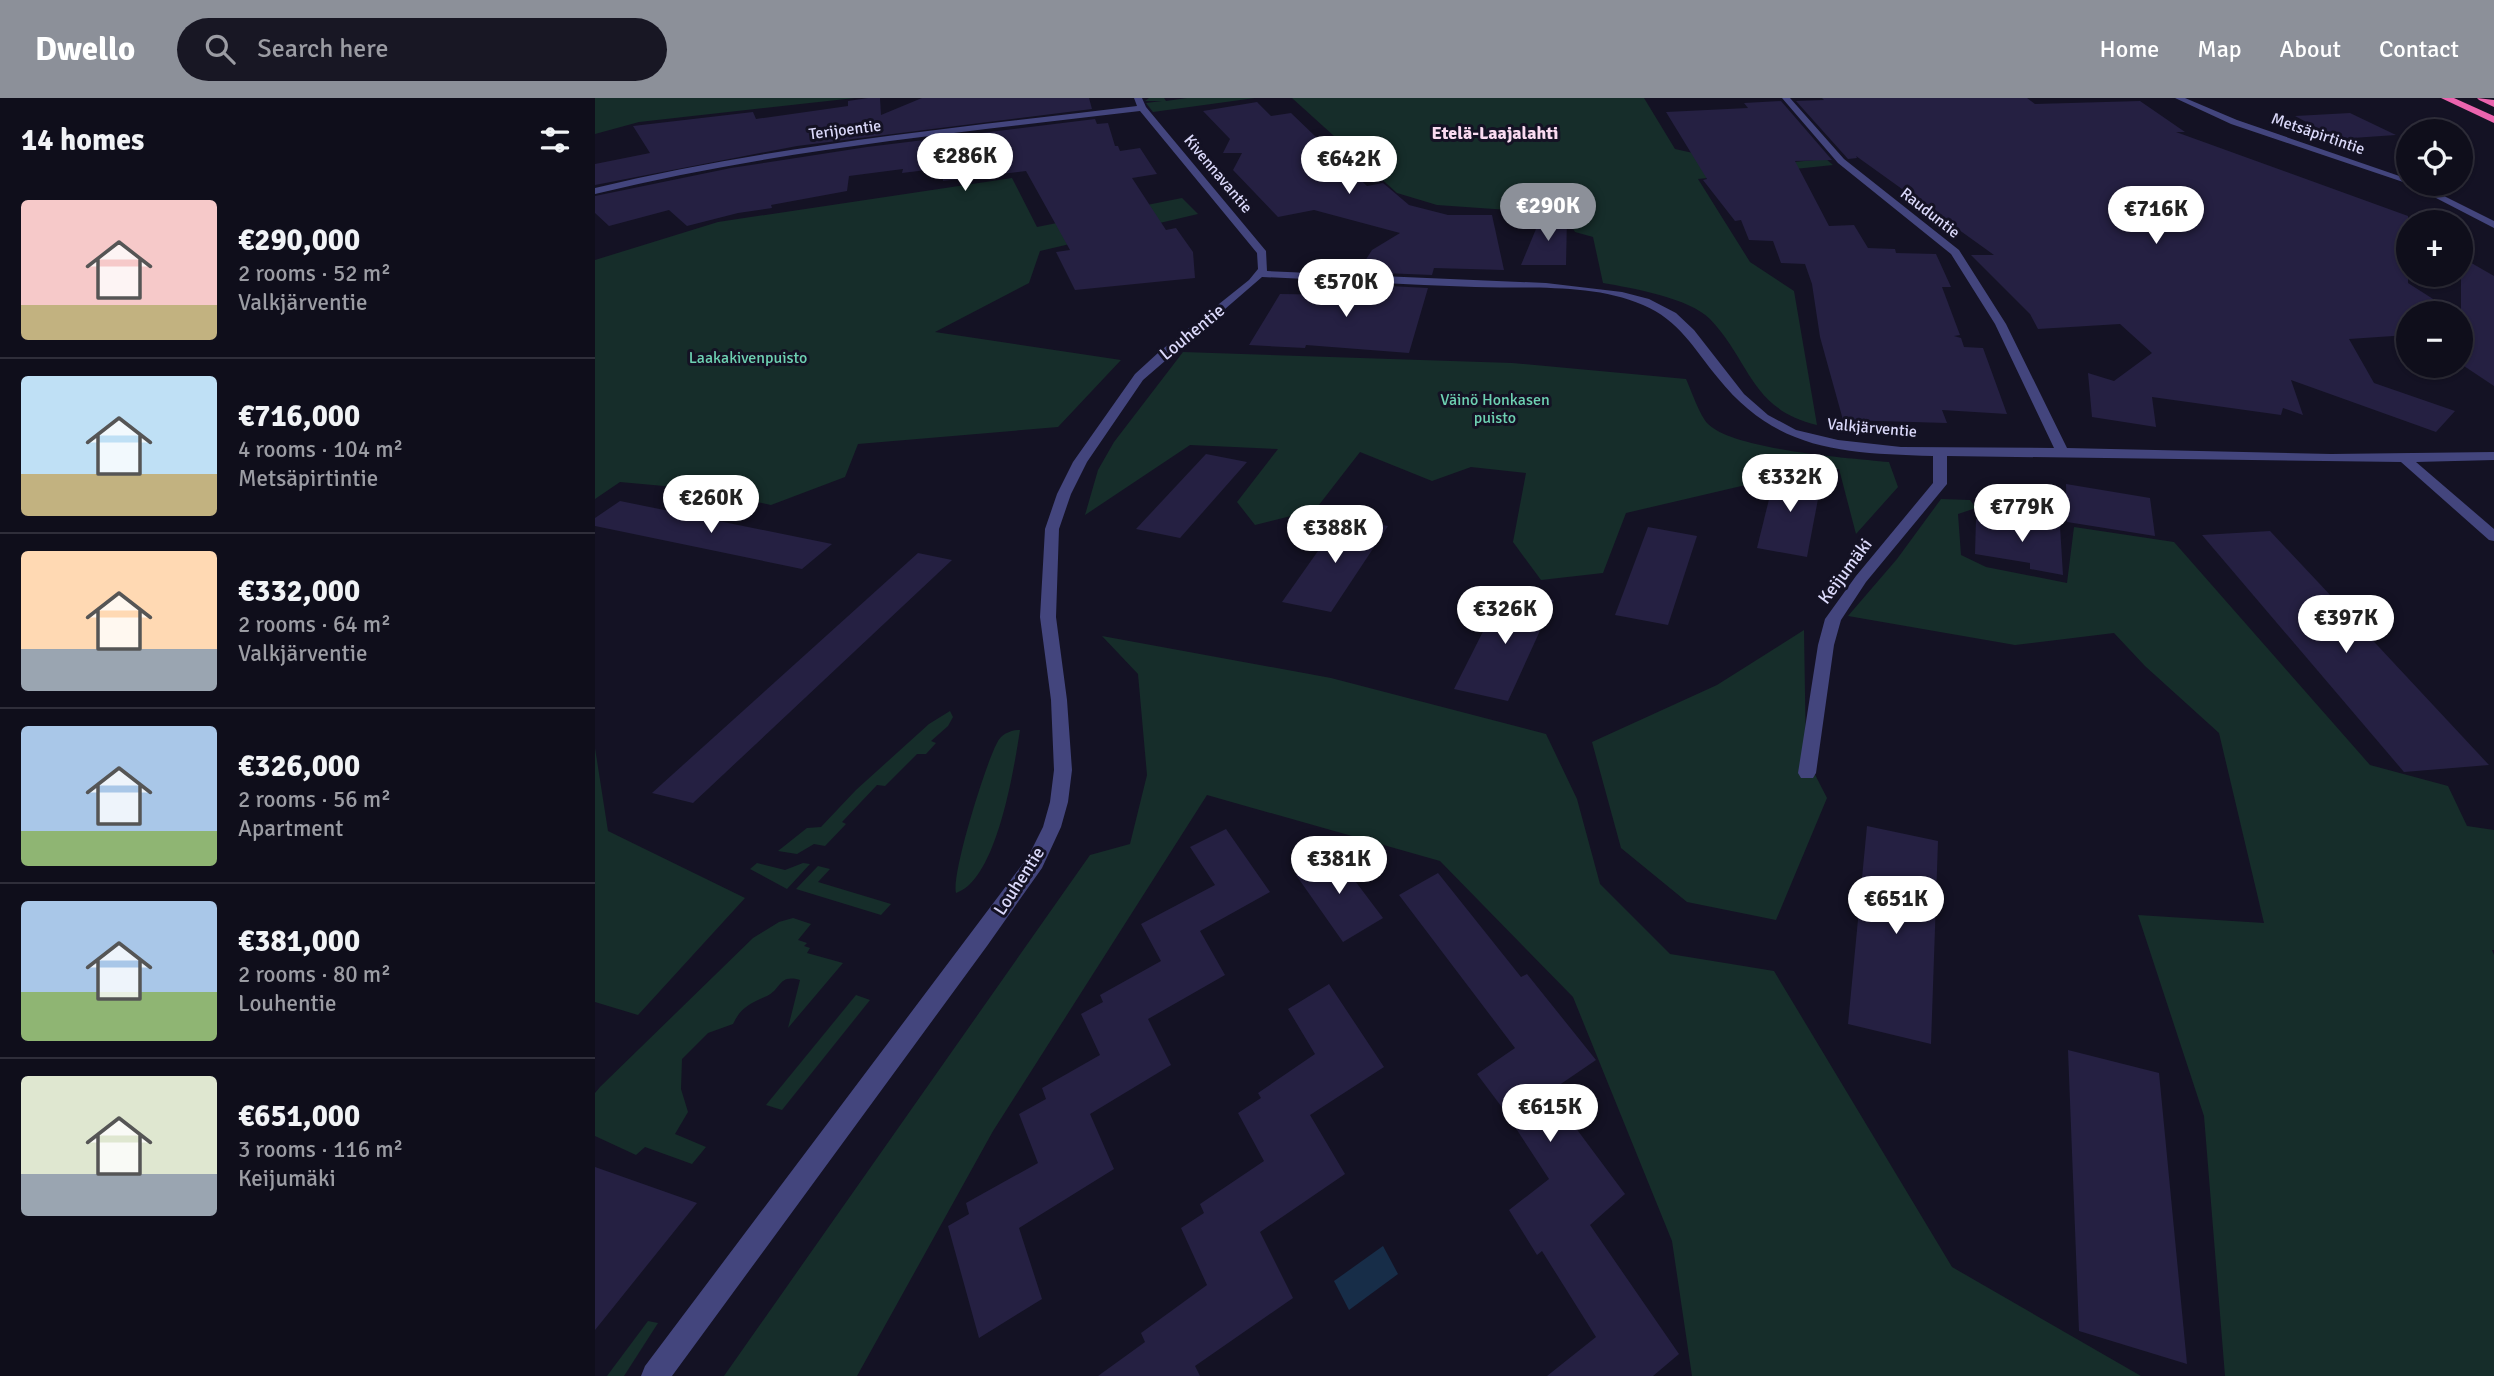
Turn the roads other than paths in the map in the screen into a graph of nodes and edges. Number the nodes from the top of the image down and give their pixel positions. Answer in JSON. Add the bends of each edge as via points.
{"nodes":[{"id":1,"x":1786,"y":98,"type":"edge"},
{"id":2,"x":2179,"y":98,"type":"edge"},
{"id":3,"x":2446,"y":98,"type":"edge"},
{"id":4,"x":2481,"y":98,"type":"edge"},
{"id":5,"x":1140,"y":103,"type":"edge"},
{"id":6,"x":2494,"y":104,"type":"edge"},
{"id":7,"x":2494,"y":120,"type":"edge"},
{"id":8,"x":2396,"y":178,"type":"edge"},
{"id":9,"x":595,"y":191,"type":"edge"},
{"id":10,"x":2436,"y":196,"type":"edge"},
{"id":11,"x":2494,"y":225,"type":"edge"},
{"id":12,"x":1260,"y":274,"type":"junction"},
{"id":13,"x":1940,"y":450,"type":"junction"},
{"id":14,"x":2062,"y":452,"type":"junction"},
{"id":15,"x":2494,"y":456,"type":"edge"},
{"id":16,"x":2405,"y":459,"type":"junction"},
{"id":17,"x":2494,"y":537,"type":"edge"},
{"id":18,"x":1807,"y":773,"type":"dead end"},
{"id":19,"x":655,"y":1376,"type":"edge"}],
"edges":[{"from":1,"to":14,"type":"street","name":"Rauduntie","via":[[1840,161],[1955,252],[1999,318]]},
{"from":2,"to":8,"type":"street","name":"Metsäpirtintie"},
{"from":3,"to":7,"type":"highway"},
{"from":4,"to":6,"type":"highway"},
{"from":5,"to":9,"type":"street","name":"Terijoentie","via":[[775,153]]},
{"from":5,"to":12,"type":"street","name":"Kivennavantie","via":[[1262,253]]},
{"from":10,"to":11,"type":"street","name":"Metsäpirtintie"},
{"from":12,"to":13,"type":"street","name":"Valkjärventie","via":[[1550,287],[1625,297],[1666,312],[1677,321],[1744,401],[1780,428],[1860,448]]},
{"from":12,"to":19,"type":"street","name":"Louhentie","via":[[1139,377],[1080,462],[1065,494],[1052,529],[1048,603],[1063,770],[1052,827],[1035,862]]},
{"from":13,"to":14,"type":"street","name":"Valkjärventie"},
{"from":13,"to":18,"type":"street","name":"Keijumäki","via":[[1940,484],[1833,619]]},
{"from":14,"to":16,"type":"street","name":"Valkjärventie"},
{"from":15,"to":16,"type":"street","name":"Valkjärventie"},
{"from":16,"to":17,"type":"street"}]}
